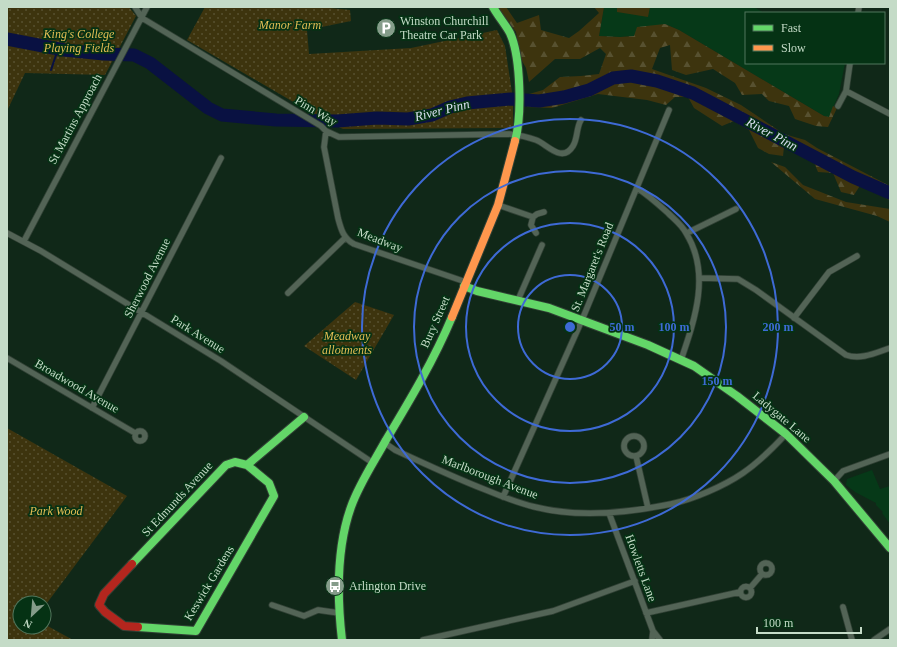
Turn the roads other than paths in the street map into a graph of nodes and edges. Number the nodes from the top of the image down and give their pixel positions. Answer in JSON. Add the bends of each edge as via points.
{"nodes":[{"id":1,"x":134,"y":7,"type":"edge"},
{"id":2,"x":148,"y":7,"type":"edge"},
{"id":3,"x":493,"y":7,"type":"edge"},
{"id":4,"x":142,"y":18,"type":"junction"},
{"id":5,"x":850,"y":64,"type":"edge"},
{"id":6,"x":846,"y":92,"type":"junction"},
{"id":7,"x":838,"y":106,"type":"dead end"},
{"id":8,"x":669,"y":110,"type":"dead end"},
{"id":9,"x":890,"y":114,"type":"edge"},
{"id":10,"x":581,"y":120,"type":"dead end"},
{"id":11,"x":326,"y":131,"type":"junction"},
{"id":12,"x":517,"y":135,"type":"junction"},
{"id":13,"x":221,"y":158,"type":"dead end"},
{"id":14,"x":636,"y":188,"type":"junction"},
{"id":15,"x":498,"y":205,"type":"junction"},
{"id":16,"x":736,"y":209,"type":"dead end"},
{"id":17,"x":544,"y":212,"type":"dead end"},
{"id":18,"x":533,"y":217,"type":"junction"},
{"id":19,"x":7,"y":233,"type":"edge"},
{"id":20,"x":536,"y":233,"type":"dead end"},
{"id":21,"x":686,"y":233,"type":"junction"},
{"id":22,"x":345,"y":238,"type":"junction"},
{"id":23,"x":24,"y":241,"type":"junction"},
{"id":24,"x":542,"y":245,"type":"dead end"},
{"id":25,"x":857,"y":256,"type":"dead end"},
{"id":26,"x":700,"y":278,"type":"junction"},
{"id":27,"x":465,"y":284,"type":"junction"},
{"id":28,"x":288,"y":293,"type":"dead end"},
{"id":29,"x":518,"y":300,"type":"junction"},
{"id":30,"x":142,"y":312,"type":"junction"},
{"id":31,"x":794,"y":318,"type":"junction"},
{"id":32,"x":582,"y":320,"type":"junction"},
{"id":33,"x":890,"y":348,"type":"edge"},
{"id":34,"x":7,"y":358,"type":"edge"},
{"id":35,"x":681,"y":360,"type":"junction"},
{"id":36,"x":92,"y":408,"type":"junction"},
{"id":37,"x":304,"y":417,"type":"junction"},
{"id":38,"x":135,"y":433,"type":"dead end"},
{"id":39,"x":786,"y":434,"type":"junction"},
{"id":40,"x":385,"y":444,"type":"junction"},
{"id":41,"x":890,"y":454,"type":"edge"},
{"id":42,"x":636,"y":456,"type":"dead end"},
{"id":43,"x":247,"y":464,"type":"junction"},
{"id":44,"x":373,"y":464,"type":"junction"},
{"id":45,"x":834,"y":481,"type":"junction"},
{"id":46,"x":503,"y":497,"type":"junction"},
{"id":47,"x":648,"y":508,"type":"junction"},
{"id":48,"x":609,"y":513,"type":"junction"},
{"id":49,"x":890,"y":548,"type":"edge"},
{"id":50,"x":762,"y":574,"type":"dead end"},
{"id":51,"x":635,"y":581,"type":"junction"},
{"id":52,"x":750,"y":588,"type":"junction"},
{"id":53,"x":740,"y":592,"type":"junction"},
{"id":54,"x":100,"y":605,"type":"joint"},
{"id":55,"x":272,"y":606,"type":"dead end"},
{"id":56,"x":843,"y":607,"type":"dead end"},
{"id":57,"x":339,"y":613,"type":"junction"},
{"id":58,"x":646,"y":613,"type":"junction"},
{"id":59,"x":890,"y":629,"type":"edge"},
{"id":60,"x":653,"y":631,"type":"junction"},
{"id":61,"x":342,"y":640,"type":"edge"},
{"id":62,"x":423,"y":640,"type":"edge"},
{"id":63,"x":652,"y":640,"type":"edge"},
{"id":64,"x":660,"y":640,"type":"edge"},
{"id":65,"x":852,"y":640,"type":"edge"},
{"id":66,"x":874,"y":640,"type":"edge"}],
"edges":[{"from":1,"to":4,"type":"street","name":"Pinn Way"},
{"from":2,"to":4,"type":"street","name":"St Martins Approach"},
{"from":3,"to":12,"type":"street","name":"Bury Street","via":[[510,34],[517,62],[520,88]]},
{"from":4,"to":11,"type":"street","name":"Pinn Way"},
{"from":4,"to":23,"type":"street","name":"St Martins Approach"},
{"from":5,"to":6,"type":"street"},
{"from":6,"to":7,"type":"street"},
{"from":6,"to":9,"type":"street"},
{"from":8,"to":14,"type":"street","name":"St. Margaret's Road"},
{"from":10,"to":12,"type":"street","name":"Pinn Way","via":[[576,141],[566,152],[554,152],[538,141]]},
{"from":11,"to":12,"type":"street","name":"Pinn Way","via":[[344,137]]},
{"from":11,"to":22,"type":"street","name":"Meadway","via":[[324,146],[340,228]]},
{"from":12,"to":15,"type":"street","name":"Bury Street"},
{"from":13,"to":30,"type":"street","name":"Sherwood Avenue"},
{"from":14,"to":21,"type":"street","via":[[660,206]]},
{"from":14,"to":32,"type":"street","name":"St. Margaret's Road"},
{"from":15,"to":18,"type":"street"},
{"from":15,"to":27,"type":"street","name":"Bury Street"},
{"from":16,"to":21,"type":"street"},
{"from":17,"to":18,"type":"street"},
{"from":18,"to":20,"type":"street","via":[[531,225]]},
{"from":19,"to":23,"type":"street","name":"Park Avenue"},
{"from":21,"to":26,"type":"street","via":[[697,258]]},
{"from":22,"to":27,"type":"street","name":"Meadway","via":[[354,244]]},
{"from":22,"to":28,"type":"street"},
{"from":23,"to":30,"type":"street","name":"Park Avenue"},
{"from":24,"to":29,"type":"street"},
{"from":25,"to":31,"type":"street","via":[[828,272]]},
{"from":26,"to":31,"type":"street","via":[[738,279]]},
{"from":26,"to":35,"type":"street","via":[[694,317]]},
{"from":27,"to":29,"type":"street","name":"Ladygate Lane","via":[[477,291]]},
{"from":27,"to":40,"type":"street","name":"Bury Street","via":[[436,352]]},
{"from":29,"to":32,"type":"street","name":"Ladygate Lane"},
{"from":30,"to":36,"type":"street","name":"Sherwood Avenue"},
{"from":30,"to":37,"type":"street","name":"Park Avenue"},
{"from":31,"to":33,"type":"street","via":[[851,356],[865,356]]},
{"from":32,"to":35,"type":"street","name":"Ladygate Lane"},
{"from":32,"to":46,"type":"street","name":"St. Margaret's Road"},
{"from":34,"to":36,"type":"street","name":"Broadwood Avenue"},
{"from":35,"to":39,"type":"street","name":"Ladygate Lane","via":[[737,396]]},
{"from":36,"to":38,"type":"street","name":"Broadwood Avenue"},
{"from":37,"to":43,"type":"street"},
{"from":37,"to":44,"type":"street","name":"Park Avenue"},
{"from":39,"to":45,"type":"street","name":"Ladygate Lane"},
{"from":39,"to":47,"type":"street","name":"Marlborough Avenue","via":[[758,461],[728,481],[672,504]]},
{"from":40,"to":44,"type":"street","name":"Bury Street"},
{"from":40,"to":46,"type":"street","name":"Marlborough Avenue"},
{"from":41,"to":45,"type":"street","via":[[843,471]]},
{"from":42,"to":47,"type":"street"},
{"from":43,"to":54,"type":"street","name":"St Edmunds Avenue","via":[[236,462],[226,465],[104,594]]},
{"from":43,"to":54,"type":"street","name":"Keswick Gardens","via":[[269,483],[274,496],[196,630],[124,626]]},
{"from":44,"to":57,"type":"street","name":"Bury Street","via":[[350,508],[345,528]]},
{"from":45,"to":49,"type":"street","name":"Ladygate Lane"},
{"from":46,"to":48,"type":"street","name":"Marlborough Avenue","via":[[556,511]]},
{"from":47,"to":48,"type":"street","name":"Marlborough Avenue"},
{"from":48,"to":51,"type":"street","name":"Howletts Lane"},
{"from":50,"to":52,"type":"street"},
{"from":51,"to":58,"type":"street","name":"Howletts Lane"},
{"from":51,"to":62,"type":"street","via":[[553,611]]},
{"from":52,"to":53,"type":"street","via":[[745,586]]},
{"from":52,"to":53,"type":"street","via":[[752,593],[748,597],[743,597]]},
{"from":53,"to":58,"type":"street"},
{"from":55,"to":57,"type":"street","via":[[304,616],[318,610]]},
{"from":56,"to":65,"type":"street"},
{"from":57,"to":61,"type":"street","name":"Bury Street"},
{"from":58,"to":60,"type":"street","name":"Howletts Lane"},
{"from":59,"to":66,"type":"street"},
{"from":60,"to":63,"type":"street","name":"Howletts Lane"},
{"from":60,"to":64,"type":"street","name":"Howletts Lane"}]}
